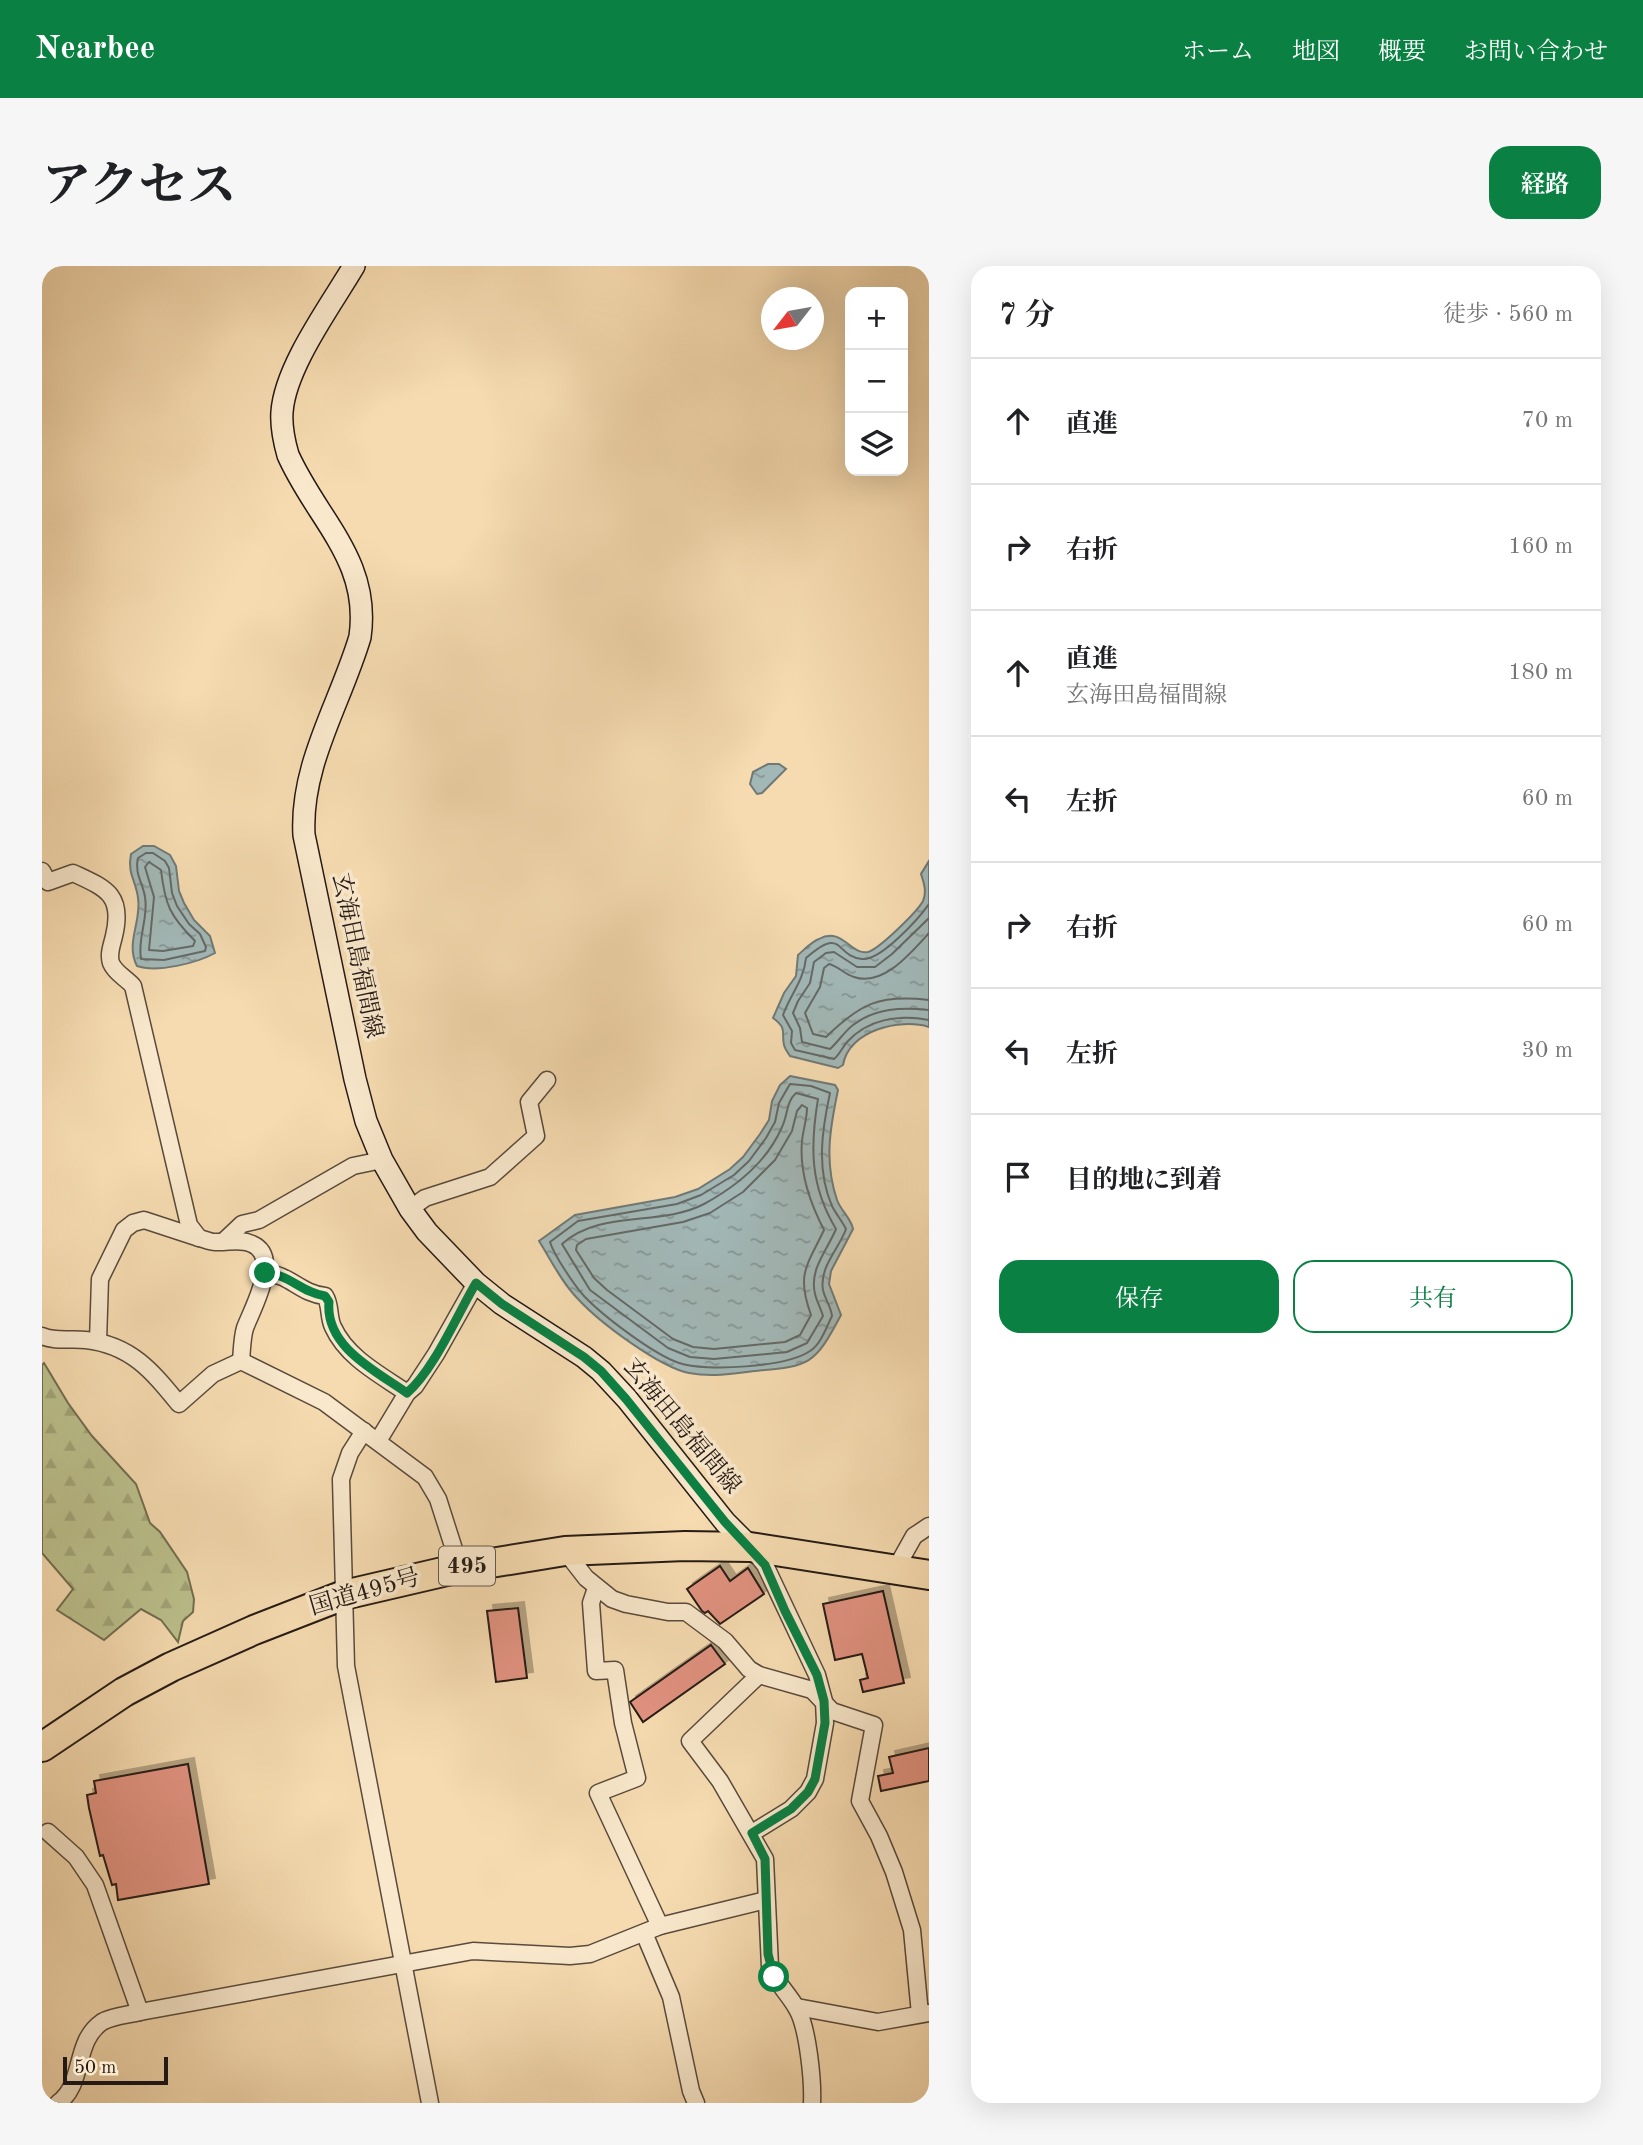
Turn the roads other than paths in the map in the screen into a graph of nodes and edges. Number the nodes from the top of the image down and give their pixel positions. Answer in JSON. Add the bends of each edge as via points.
{"nodes":[{"id":1,"x":354,"y":266,"type":"edge"},
{"id":2,"x":42,"y":871,"type":"edge"},
{"id":3,"x":547,"y":1080,"type":"dead end"},
{"id":4,"x":382,"y":1160,"type":"junction"},
{"id":5,"x":410,"y":1209,"type":"junction"},
{"id":6,"x":199,"y":1238,"type":"junction"},
{"id":7,"x":224,"y":1241,"type":"junction"},
{"id":8,"x":265,"y":1273,"type":"junction"},
{"id":9,"x":476,"y":1283,"type":"junction"},
{"id":10,"x":42,"y":1336,"type":"edge"},
{"id":11,"x":98,"y":1341,"type":"junction"},
{"id":12,"x":241,"y":1361,"type":"junction"},
{"id":13,"x":407,"y":1393,"type":"junction"},
{"id":14,"x":364,"y":1431,"type":"junction"},
{"id":15,"x":377,"y":1441,"type":"junction"},
{"id":16,"x":929,"y":1525,"type":"edge"},
{"id":17,"x":750,"y":1547,"type":"junction"},
{"id":18,"x":565,"y":1551,"type":"junction"},
{"id":19,"x":460,"y":1567,"type":"junction"},
{"id":20,"x":895,"y":1570,"type":"junction"},
{"id":21,"x":929,"y":1575,"type":"edge"},
{"id":22,"x":596,"y":1588,"type":"junction"},
{"id":23,"x":344,"y":1595,"type":"junction"},
{"id":24,"x":760,"y":1675,"type":"junction"},
{"id":25,"x":824,"y":1701,"type":"junction"},
{"id":26,"x":42,"y":1748,"type":"edge"},
{"id":27,"x":48,"y":1832,"type":"dead end"},
{"id":28,"x":752,"y":1833,"type":"junction"},
{"id":29,"x":766,"y":1900,"type":"junction"},
{"id":30,"x":660,"y":1926,"type":"junction"},
{"id":31,"x":644,"y":1933,"type":"junction"},
{"id":32,"x":403,"y":1962,"type":"junction"},
{"id":33,"x":797,"y":2007,"type":"junction"},
{"id":34,"x":139,"y":2012,"type":"junction"},
{"id":35,"x":925,"y":2013,"type":"edge"},
{"id":36,"x":58,"y":2103,"type":"edge"},
{"id":37,"x":430,"y":2103,"type":"edge"},
{"id":38,"x":696,"y":2103,"type":"edge"},
{"id":39,"x":812,"y":2103,"type":"edge"}],
"edges":[{"from":1,"to":4,"type":"main road","name":"玄海田島福間線","via":[[296,365],[282,412],[284,440],[294,469],[349,559],[362,598],[360,638],[310,770],[303,811],[304,835],[355,1079]]},
{"from":2,"to":6,"type":"street","via":[[48,882],[73,873],[106,888],[113,900],[116,920],[111,964],[133,986],[190,1225]]},
{"from":3,"to":5,"type":"street","via":[[529,1102],[536,1136],[490,1177],[425,1198]]},
{"from":4,"to":5,"type":"main road","name":"玄海田島福間線"},
{"from":4,"to":7,"type":"street","via":[[353,1166],[259,1220],[242,1224]]},
{"from":5,"to":9,"type":"main road","name":"玄海田島福間線"},
{"from":6,"to":7,"type":"street"},
{"from":6,"to":11,"type":"street","via":[[144,1220],[124,1230],[100,1279]]},
{"from":7,"to":8,"type":"street","via":[[259,1248]]},
{"from":8,"to":12,"type":"street","via":[[244,1331]]},
{"from":8,"to":13,"type":"street","via":[[275,1273],[310,1294],[325,1296],[341,1341]]},
{"from":9,"to":13,"type":"street","via":[[436,1354]]},
{"from":9,"to":17,"type":"main road","name":"玄海田島福間線","via":[[601,1371]]},
{"from":10,"to":11,"type":"street"},
{"from":11,"to":12,"type":"street","via":[[146,1365],[179,1404],[213,1374]]},
{"from":12,"to":14,"type":"street","via":[[324,1402]]},
{"from":13,"to":15,"type":"street"},
{"from":14,"to":15,"type":"street"},
{"from":14,"to":23,"type":"street","via":[[341,1479]]},
{"from":15,"to":19,"type":"street","via":[[425,1477],[438,1499]]},
{"from":16,"to":20,"type":"street","via":[[914,1536]]},
{"from":17,"to":18,"type":"highway","name":"国道495号","number":"495"},
{"from":17,"to":20,"type":"highway","name":"国道495号","number":"495"},
{"from":17,"to":25,"type":"street","via":[[765,1565],[817,1675]]},
{"from":18,"to":19,"type":"highway","name":"国道495号","number":"495"},
{"from":18,"to":22,"type":"street"},
{"from":19,"to":23,"type":"highway","name":"国道495号","number":"495"},
{"from":20,"to":21,"type":"highway","name":"国道495号","number":"495"},
{"from":22,"to":24,"type":"street","via":[[626,1604],[686,1612]]},
{"from":22,"to":30,"type":"street","via":[[591,1603],[596,1671],[615,1670],[637,1778],[598,1793]]},
{"from":23,"to":26,"type":"highway","name":"国道495号","number":"495","via":[[171,1667],[124,1692]]},
{"from":23,"to":32,"type":"street","via":[[346,1666]]},
{"from":24,"to":25,"type":"street","via":[[812,1690]]},
{"from":24,"to":28,"type":"street","via":[[690,1741]]},
{"from":25,"to":28,"type":"street","via":[[825,1723],[815,1779],[808,1792],[791,1809]]},
{"from":25,"to":35,"type":"street","via":[[832,1711],[874,1725],[860,1801],[894,1872],[912,1930]]},
{"from":27,"to":34,"type":"street","via":[[76,1857],[95,1885]]},
{"from":28,"to":29,"type":"street","via":[[765,1859]]},
{"from":29,"to":30,"type":"street"},
{"from":29,"to":33,"type":"street","via":[[770,1967]]},
{"from":30,"to":31,"type":"street"},
{"from":31,"to":32,"type":"street","via":[[590,1954],[473,1951]]},
{"from":31,"to":38,"type":"street","via":[[671,1997]]},
{"from":32,"to":34,"type":"street"},
{"from":32,"to":37,"type":"street"},
{"from":33,"to":35,"type":"street","via":[[878,2022]]},
{"from":33,"to":39,"type":"street","via":[[803,2019]]},
{"from":34,"to":36,"type":"street","via":[[104,2021],[95,2029],[81,2052],[69,2095]]}]}
